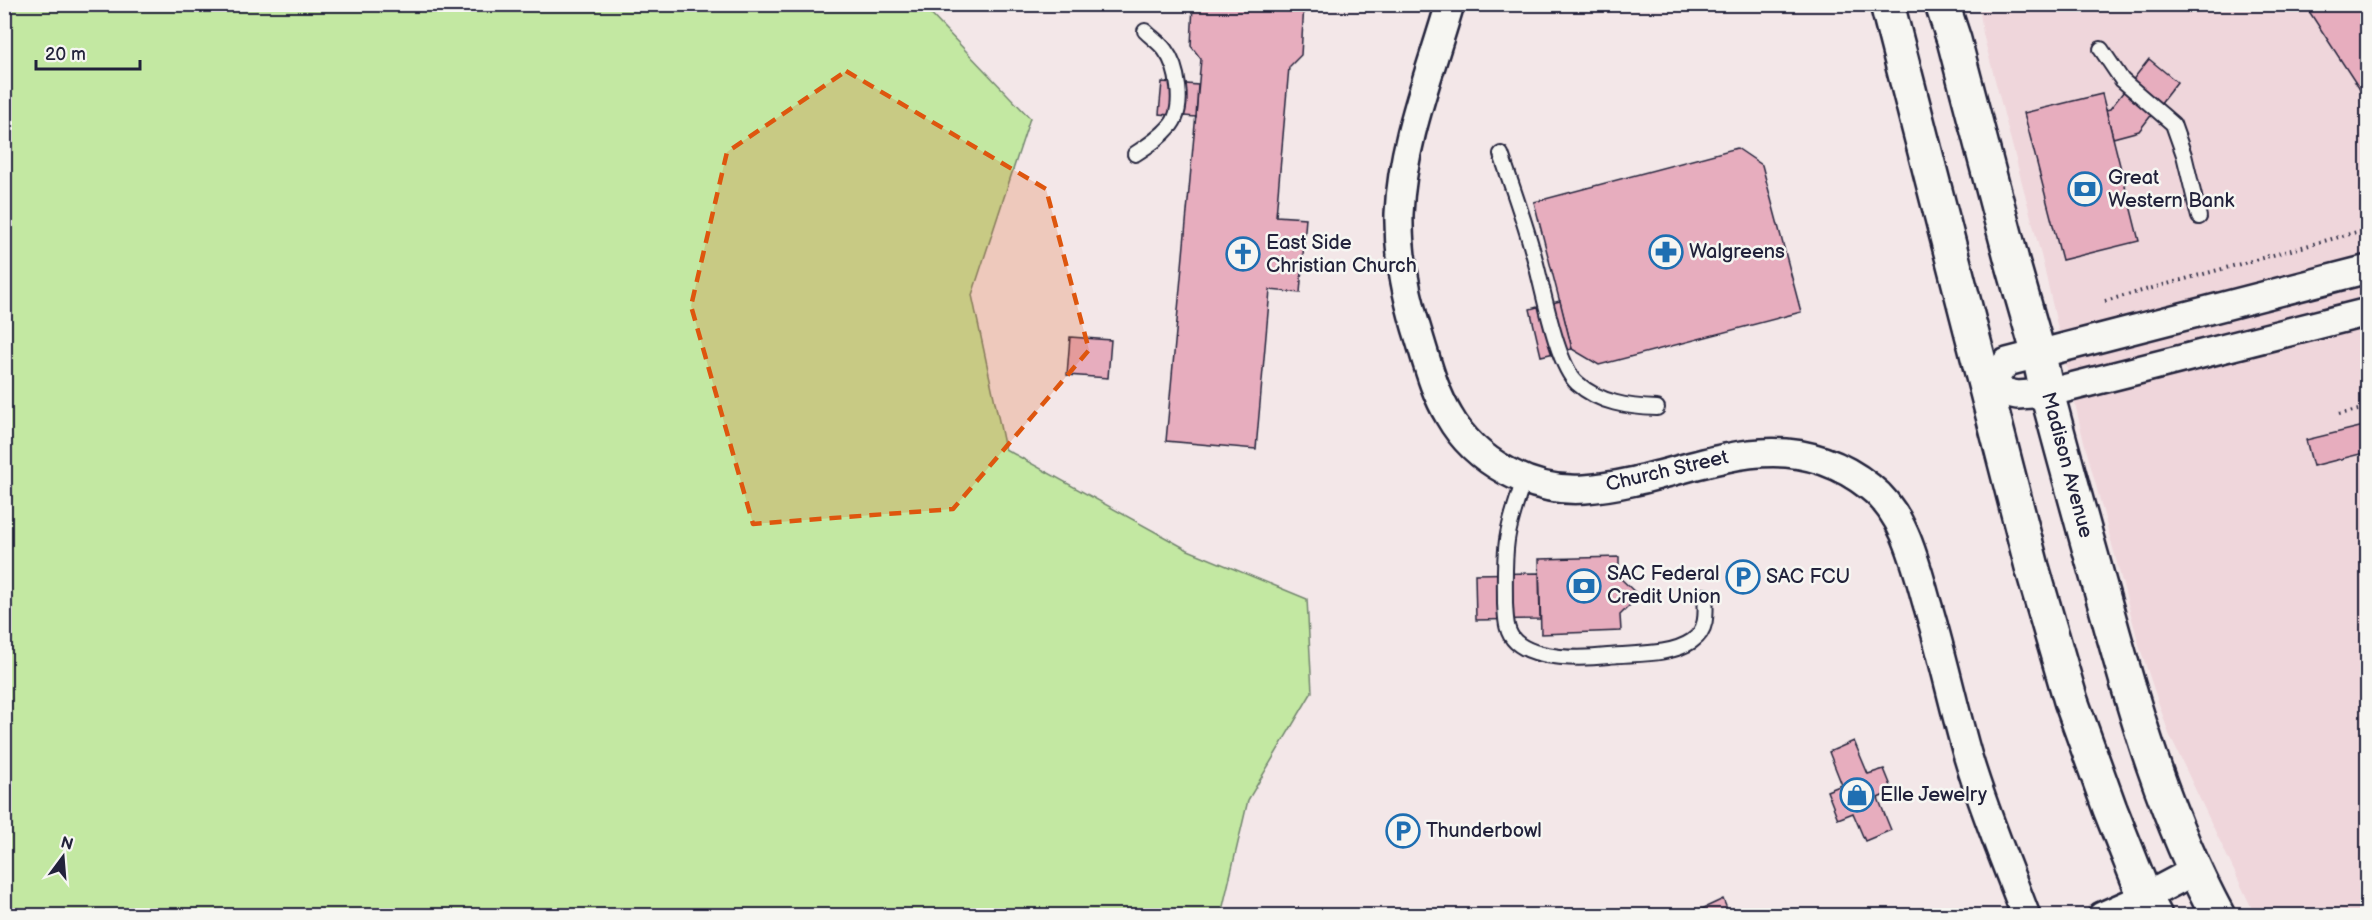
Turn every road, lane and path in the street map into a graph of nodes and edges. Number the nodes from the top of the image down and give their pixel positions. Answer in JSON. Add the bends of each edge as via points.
{"nodes":[{"id":1,"x":1450,"y":4,"type":"edge"},
{"id":2,"x":1887,"y":4,"type":"edge"},
{"id":3,"x":1942,"y":4,"type":"edge"},
{"id":4,"x":1145,"y":31,"type":"dead end"},
{"id":5,"x":2101,"y":49,"type":"dead end"},
{"id":6,"x":1135,"y":154,"type":"dead end"},
{"id":7,"x":1501,"y":154,"type":"dead end"},
{"id":8,"x":2199,"y":217,"type":"dead end"},
{"id":9,"x":2367,"y":228,"type":"edge"},
{"id":10,"x":2367,"y":269,"type":"edge"},
{"id":11,"x":2103,"y":302,"type":"dead end"},
{"id":12,"x":2367,"y":312,"type":"edge"},
{"id":13,"x":2039,"y":355,"type":"junction"},
{"id":14,"x":1986,"y":388,"type":"junction"},
{"id":15,"x":2047,"y":393,"type":"junction"},
{"id":16,"x":1657,"y":408,"type":"dead end"},
{"id":17,"x":2367,"y":408,"type":"edge"},
{"id":18,"x":2339,"y":414,"type":"dead end"},
{"id":19,"x":1524,"y":479,"type":"junction"},
{"id":20,"x":1705,"y":596,"type":"dead end"},
{"id":21,"x":2194,"y":871,"type":"junction"},
{"id":22,"x":2150,"y":906,"type":"edge"},
{"id":23,"x":2026,"y":915,"type":"edge"},
{"id":24,"x":2102,"y":915,"type":"edge"},
{"id":25,"x":2218,"y":915,"type":"edge"}],
"edges":[{"from":1,"to":19,"type":"street","name":"Church Street","via":[[1403,175],[1399,216],[1401,260],[1411,313],[1449,418],[1478,452]]},
{"from":2,"to":14,"type":"main road"},
{"from":3,"to":13,"type":"main road","name":"Madison Avenue"},
{"from":4,"to":6,"type":"lane","via":[[1165,50],[1176,71],[1179,99],[1173,123]]},
{"from":5,"to":8,"type":"lane","via":[[2122,80],[2173,124]]},
{"from":7,"to":16,"type":"lane","via":[[1533,250],[1563,362],[1574,380],[1589,393],[1632,407]]},
{"from":9,"to":11,"type":"path"},
{"from":10,"to":13,"type":"street"},
{"from":12,"to":15,"type":"street"},
{"from":13,"to":14,"type":"street","via":[[2007,362]]},
{"from":13,"to":15,"type":"main road","name":"Madison Avenue"},
{"from":14,"to":15,"type":"street","via":[[2017,395]]},
{"from":14,"to":22,"type":"main road","via":[[2071,701]]},
{"from":15,"to":21,"type":"main road","name":"Madison Avenue","via":[[2119,656]]},
{"from":17,"to":18,"type":"path"},
{"from":19,"to":20,"type":"lane","via":[[1510,524],[1504,565],[1506,626],[1513,640],[1526,650],[1544,655],[1594,657],[1673,649],[1693,641],[1703,629],[1707,614]]},
{"from":19,"to":23,"type":"street","name":"Church Street","via":[[1549,488],[1582,490],[1737,454],[1773,451],[1844,469],[1873,488],[1895,515],[1912,553],[1968,756]]},
{"from":21,"to":22,"type":"street"},
{"from":21,"to":25,"type":"main road","name":"Madison Avenue"},
{"from":22,"to":24,"type":"street"}]}
